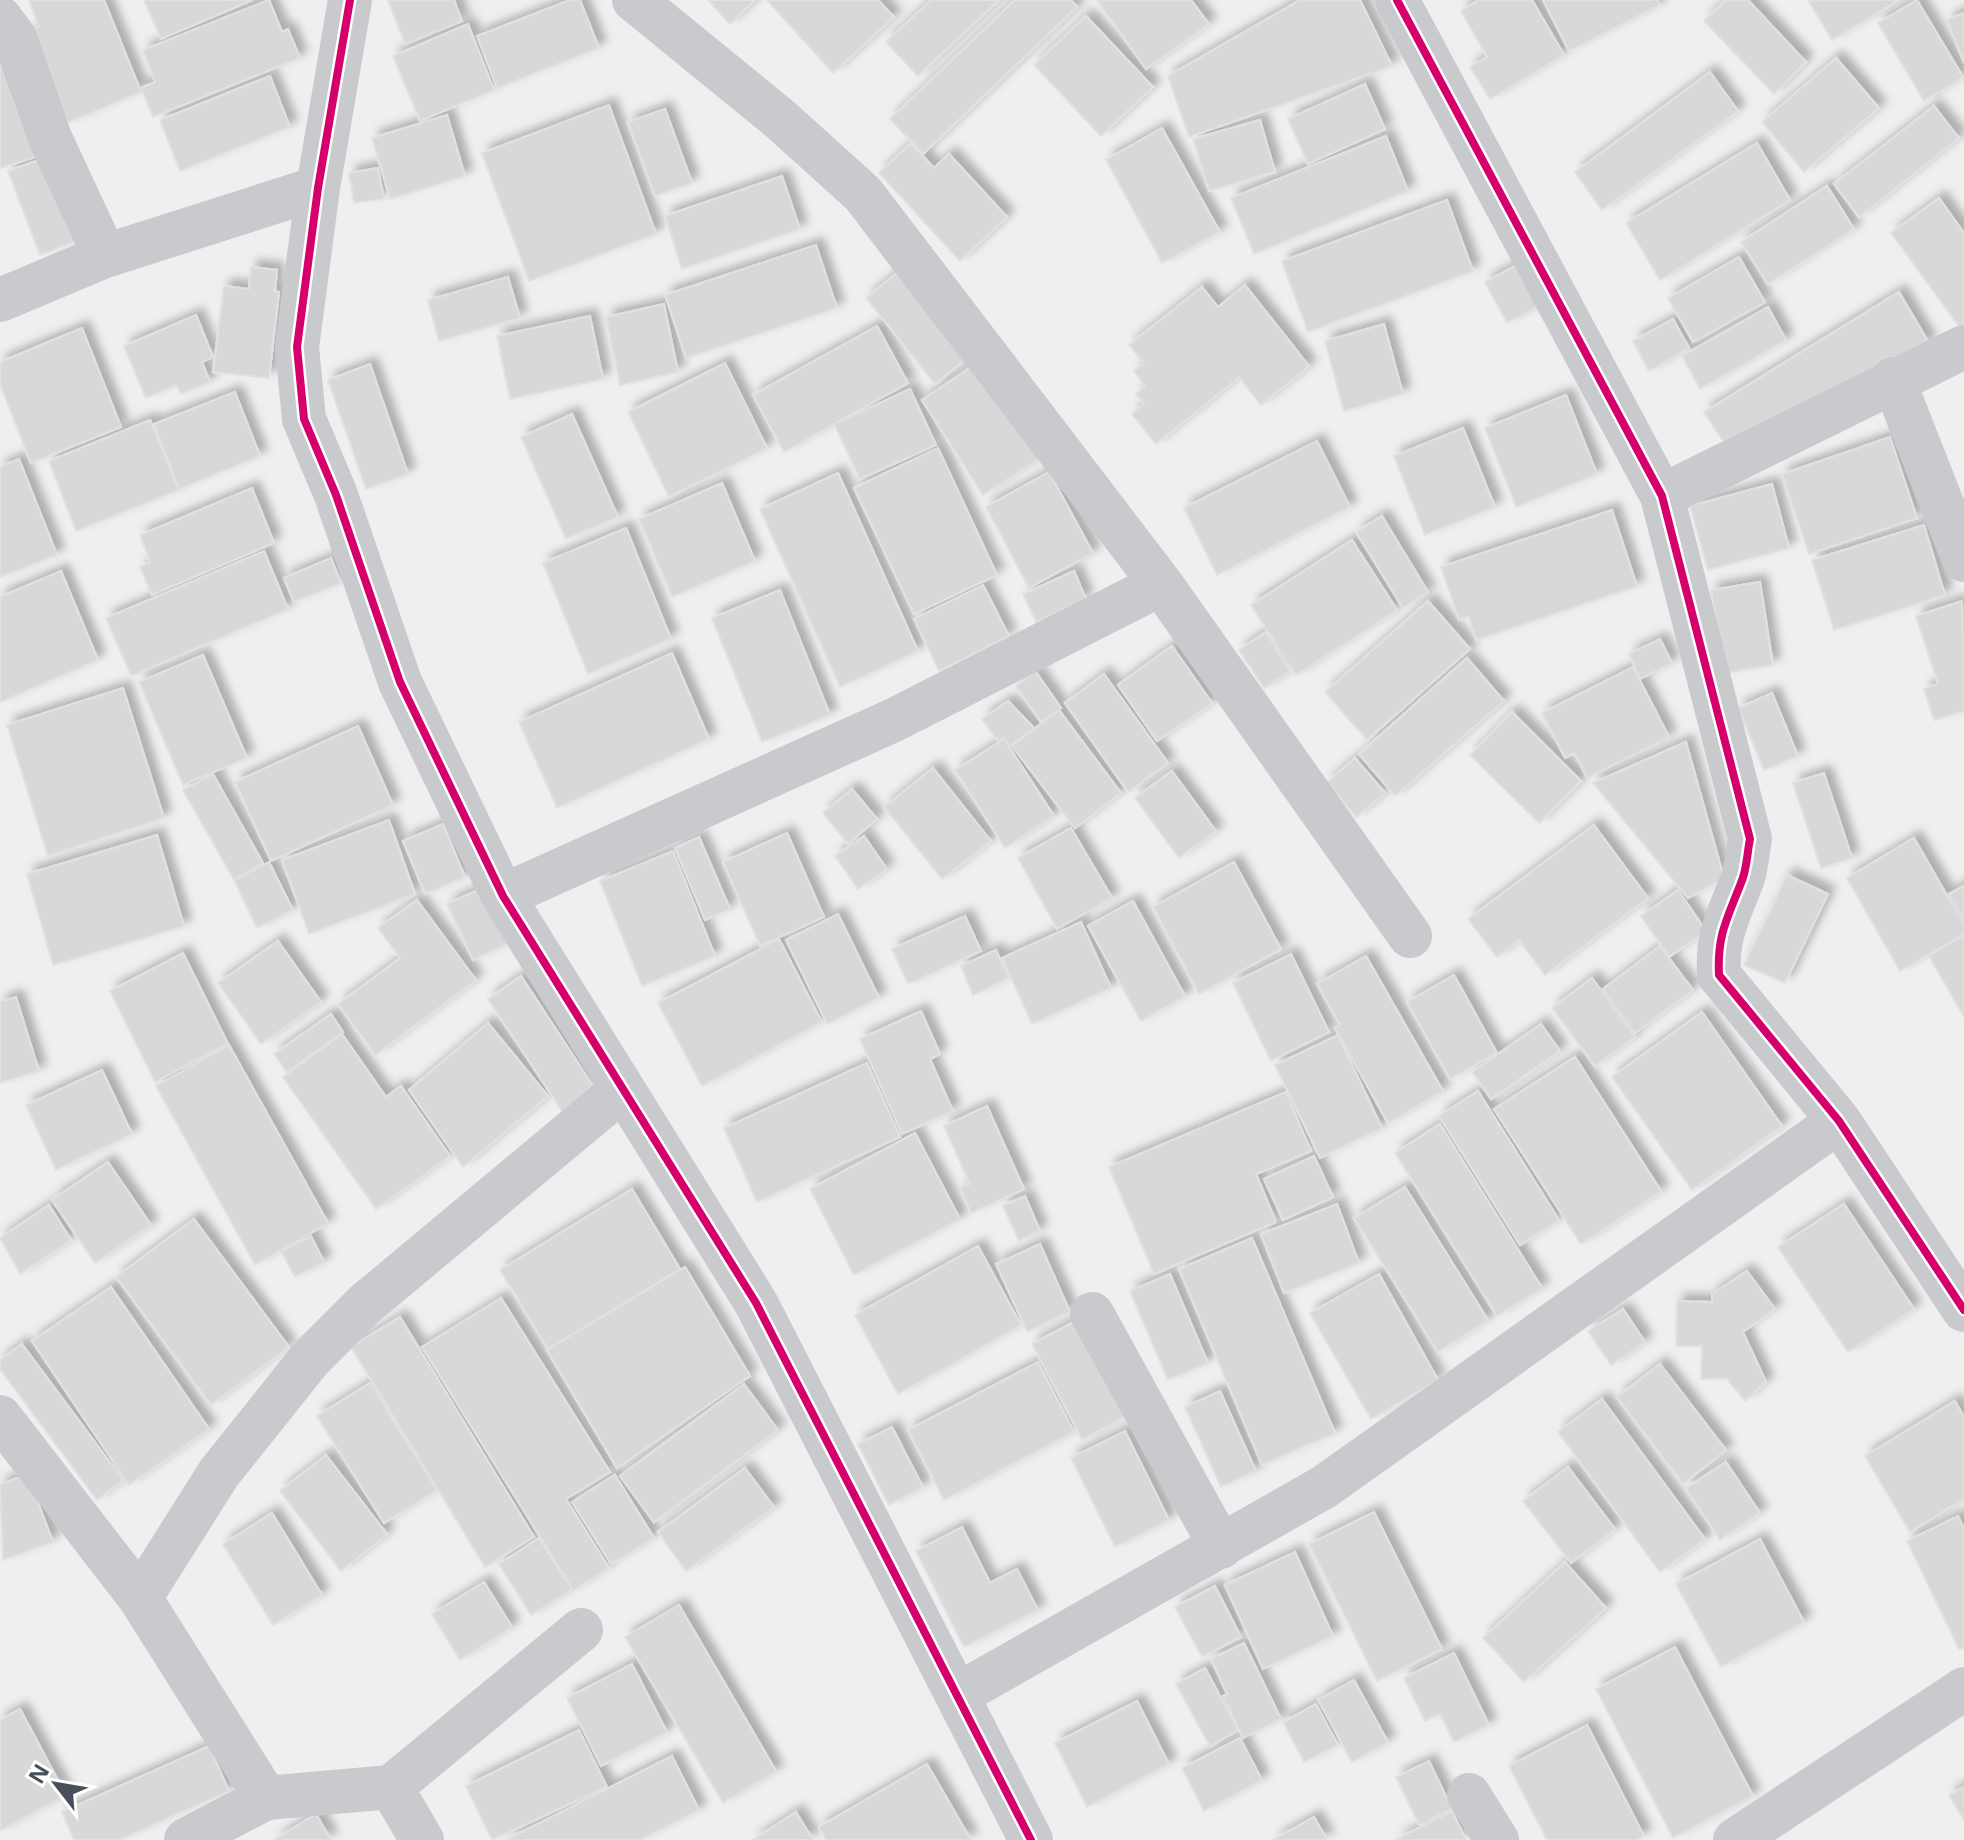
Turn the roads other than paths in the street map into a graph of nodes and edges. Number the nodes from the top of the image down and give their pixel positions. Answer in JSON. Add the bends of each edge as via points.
{"nodes":[{"id":1,"x":350,"y":0,"type":"edge"},
{"id":2,"x":634,"y":0,"type":"edge"},
{"id":3,"x":1397,"y":0,"type":"edge"},
{"id":4,"x":0,"y":18,"type":"edge"},
{"id":5,"x":318,"y":188,"type":"junction"},
{"id":6,"x":105,"y":256,"type":"junction"},
{"id":7,"x":0,"y":300,"type":"edge"},
{"id":8,"x":1964,"y":347,"type":"edge"},
{"id":9,"x":1893,"y":379,"type":"junction"},
{"id":10,"x":1662,"y":496,"type":"junction"},
{"id":11,"x":1964,"y":560,"type":"edge"},
{"id":12,"x":1161,"y":584,"type":"junction"},
{"id":13,"x":503,"y":896,"type":"junction"},
{"id":14,"x":1410,"y":936,"type":"dead end"},
{"id":15,"x":623,"y":1089,"type":"junction"},
{"id":16,"x":1839,"y":1121,"type":"junction"},
{"id":17,"x":1964,"y":1310,"type":"edge"},
{"id":18,"x":1092,"y":1314,"type":"dead end"},
{"id":19,"x":3,"y":1427,"type":"edge"},
{"id":20,"x":1221,"y":1547,"type":"junction"},
{"id":21,"x":140,"y":1598,"type":"junction"},
{"id":22,"x":581,"y":1630,"type":"dead end"},
{"id":23,"x":1964,"y":1689,"type":"edge"},
{"id":24,"x":957,"y":1695,"type":"junction"},
{"id":25,"x":391,"y":1787,"type":"junction"},
{"id":26,"x":1469,"y":1795,"type":"dead end"},
{"id":27,"x":266,"y":1798,"type":"junction"},
{"id":28,"x":186,"y":1840,"type":"edge"},
{"id":29,"x":422,"y":1840,"type":"edge"},
{"id":30,"x":1031,"y":1840,"type":"edge"},
{"id":31,"x":1497,"y":1840,"type":"edge"},
{"id":32,"x":1735,"y":1840,"type":"edge"}],
"edges":[{"from":1,"to":5,"type":"street"},
{"from":2,"to":12,"type":"street","via":[[863,194]]},
{"from":3,"to":10,"type":"street"},
{"from":4,"to":6,"type":"street","via":[[15,38],[50,138]]},
{"from":5,"to":6,"type":"street"},
{"from":5,"to":13,"type":"street","via":[[297,347],[304,419],[336,495],[400,682]]},
{"from":6,"to":7,"type":"street"},
{"from":8,"to":9,"type":"street"},
{"from":9,"to":10,"type":"street"},
{"from":9,"to":11,"type":"street"},
{"from":10,"to":16,"type":"street","via":[[1750,839],[1743,881],[1720,936],[1719,975]]},
{"from":12,"to":13,"type":"street","via":[[894,720]]},
{"from":12,"to":14,"type":"street"},
{"from":13,"to":15,"type":"street"},
{"from":15,"to":21,"type":"street","via":[[364,1305],[310,1359],[219,1473]]},
{"from":15,"to":24,"type":"street","via":[[756,1303]]},
{"from":16,"to":17,"type":"street"},
{"from":16,"to":20,"type":"street","via":[[1324,1487]]},
{"from":18,"to":20,"type":"street"},
{"from":19,"to":21,"type":"street"},
{"from":20,"to":24,"type":"street"},
{"from":21,"to":27,"type":"street"},
{"from":22,"to":25,"type":"street"},
{"from":23,"to":32,"type":"street"},
{"from":24,"to":30,"type":"street"},
{"from":25,"to":27,"type":"street"},
{"from":25,"to":29,"type":"street"},
{"from":26,"to":31,"type":"street"},
{"from":27,"to":28,"type":"street"}]}
